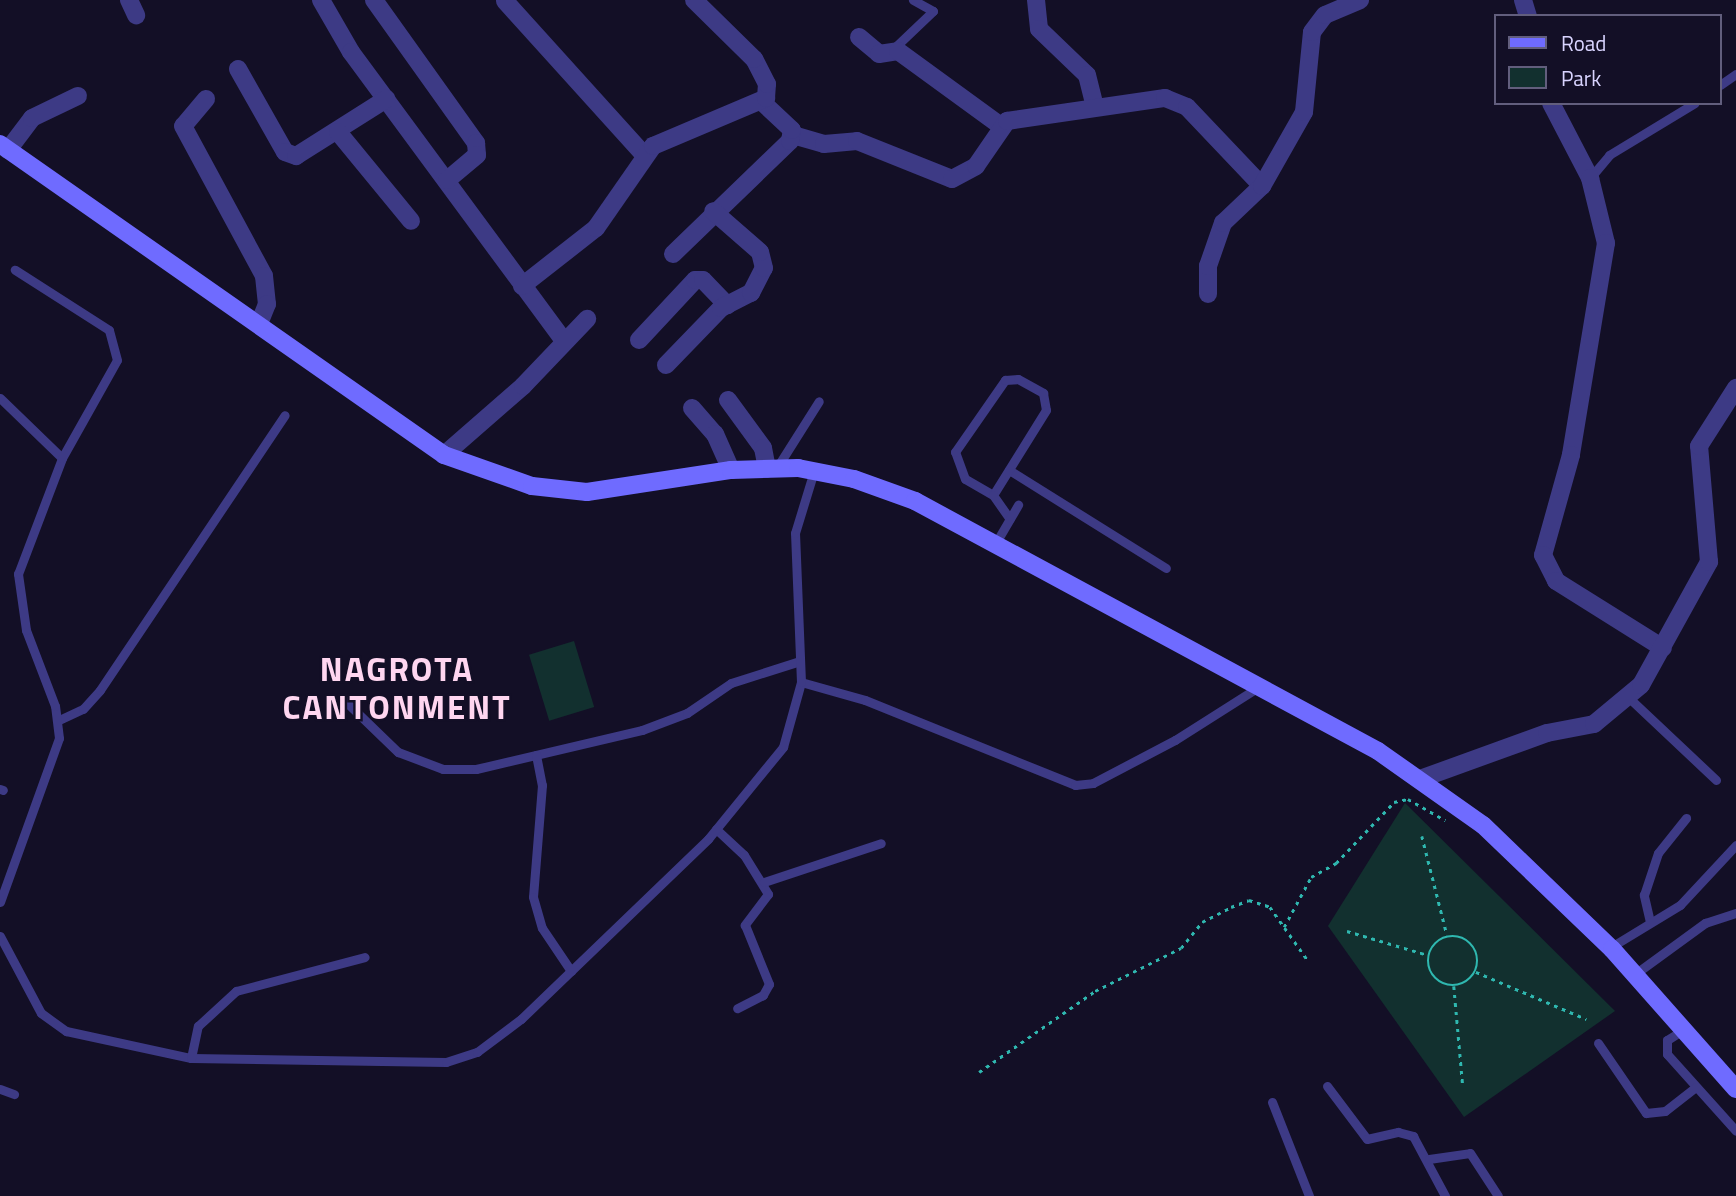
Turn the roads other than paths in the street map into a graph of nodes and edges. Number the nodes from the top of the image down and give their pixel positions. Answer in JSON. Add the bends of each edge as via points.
{"nodes":[{"id":1,"x":321,"y":0,"type":"edge"},
{"id":2,"x":374,"y":0,"type":"edge"},
{"id":3,"x":694,"y":0,"type":"edge"},
{"id":4,"x":913,"y":0,"type":"edge"},
{"id":5,"x":1036,"y":0,"type":"edge"},
{"id":6,"x":1360,"y":0,"type":"edge"},
{"id":7,"x":505,"y":1,"type":"edge"},
{"id":8,"x":859,"y":37,"type":"dead end"},
{"id":9,"x":891,"y":51,"type":"junction"},
{"id":10,"x":238,"y":69,"type":"dead end"},
{"id":11,"x":78,"y":96,"type":"dead end"},
{"id":12,"x":206,"y":99,"type":"dead end"},
{"id":13,"x":386,"y":99,"type":"junction"},
{"id":14,"x":761,"y":101,"type":"junction"},
{"id":15,"x":1553,"y":105,"type":"edge"},
{"id":16,"x":1692,"y":105,"type":"edge"},
{"id":17,"x":1095,"y":107,"type":"junction"},
{"id":18,"x":1002,"y":126,"type":"junction"},
{"id":19,"x":338,"y":132,"type":"junction"},
{"id":20,"x":793,"y":135,"type":"junction"},
{"id":21,"x":4,"y":147,"type":"edge"},
{"id":22,"x":645,"y":156,"type":"junction"},
{"id":23,"x":1590,"y":178,"type":"junction"},
{"id":24,"x":447,"y":180,"type":"junction"},
{"id":25,"x":1262,"y":186,"type":"junction"},
{"id":26,"x":713,"y":211,"type":"junction"},
{"id":27,"x":411,"y":221,"type":"dead end"},
{"id":28,"x":673,"y":254,"type":"dead end"},
{"id":29,"x":15,"y":271,"type":"dead end"},
{"id":30,"x":522,"y":286,"type":"junction"},
{"id":31,"x":1208,"y":294,"type":"dead end"},
{"id":32,"x":727,"y":305,"type":"junction"},
{"id":33,"x":587,"y":318,"type":"dead end"},
{"id":34,"x":260,"y":321,"type":"junction"},
{"id":35,"x":562,"y":338,"type":"junction"},
{"id":36,"x":639,"y":340,"type":"dead end"},
{"id":37,"x":666,"y":365,"type":"dead end"},
{"id":38,"x":1736,"y":388,"type":"edge"},
{"id":39,"x":0,"y":398,"type":"edge"},
{"id":40,"x":727,"y":400,"type":"dead end"},
{"id":41,"x":819,"y":401,"type":"dead end"},
{"id":42,"x":692,"y":408,"type":"dead end"},
{"id":43,"x":285,"y":415,"type":"dead end"},
{"id":44,"x":444,"y":455,"type":"junction"},
{"id":45,"x":62,"y":458,"type":"junction"},
{"id":46,"x":771,"y":469,"type":"junction"},
{"id":47,"x":731,"y":470,"type":"junction"},
{"id":48,"x":1009,"y":470,"type":"junction"},
{"id":49,"x":814,"y":471,"type":"junction"},
{"id":50,"x":993,"y":495,"type":"junction"},
{"id":51,"x":1018,"y":505,"type":"dead end"},
{"id":52,"x":1010,"y":519,"type":"junction"},
{"id":53,"x":993,"y":547,"type":"junction"},
{"id":54,"x":1167,"y":568,"type":"dead end"},
{"id":55,"x":1663,"y":648,"type":"junction"},
{"id":56,"x":800,"y":661,"type":"junction"},
{"id":57,"x":801,"y":682,"type":"junction"},
{"id":58,"x":1257,"y":688,"type":"junction"},
{"id":59,"x":1628,"y":697,"type":"junction"},
{"id":60,"x":342,"y":698,"type":"dead end"},
{"id":61,"x":59,"y":720,"type":"junction"},
{"id":62,"x":536,"y":755,"type":"junction"},
{"id":63,"x":1420,"y":779,"type":"junction"},
{"id":64,"x":1716,"y":780,"type":"dead end"},
{"id":65,"x":1686,"y":818,"type":"dead end"},
{"id":66,"x":716,"y":829,"type":"junction"},
{"id":67,"x":881,"y":843,"type":"dead end"},
{"id":68,"x":1736,"y":845,"type":"edge"},
{"id":69,"x":764,"y":882,"type":"junction"},
{"id":70,"x":0,"y":902,"type":"edge"},
{"id":71,"x":1736,"y":913,"type":"edge"},
{"id":72,"x":1650,"y":922,"type":"junction"},
{"id":73,"x":0,"y":936,"type":"edge"},
{"id":74,"x":1611,"y":947,"type":"junction"},
{"id":75,"x":365,"y":957,"type":"dead end"},
{"id":76,"x":571,"y":971,"type":"junction"},
{"id":77,"x":1635,"y":974,"type":"junction"},
{"id":78,"x":737,"y":1007,"type":"dead end"},
{"id":79,"x":1683,"y":1030,"type":"junction"},
{"id":80,"x":1598,"y":1043,"type":"dead end"},
{"id":81,"x":191,"y":1058,"type":"junction"},
{"id":82,"x":1327,"y":1086,"type":"dead end"},
{"id":83,"x":1696,"y":1087,"type":"junction"},
{"id":84,"x":1736,"y":1088,"type":"edge"},
{"id":85,"x":0,"y":1089,"type":"edge"},
{"id":86,"x":14,"y":1094,"type":"dead end"},
{"id":87,"x":1272,"y":1102,"type":"dead end"},
{"id":88,"x":1736,"y":1131,"type":"edge"},
{"id":89,"x":1429,"y":1159,"type":"junction"},
{"id":90,"x":1309,"y":1196,"type":"edge"},
{"id":91,"x":1446,"y":1196,"type":"edge"},
{"id":92,"x":1498,"y":1196,"type":"edge"}],
"edges":[{"from":1,"to":13,"type":"street"},
{"from":2,"to":24,"type":"street","via":[[476,143],[477,155]]},
{"from":3,"to":14,"type":"street","via":[[754,59],[767,84]]},
{"from":4,"to":9,"type":"lane","via":[[933,11]]},
{"from":5,"to":17,"type":"street","via":[[1039,29],[1087,75]]},
{"from":6,"to":25,"type":"street","via":[[1325,15],[1312,32],[1304,112]]},
{"from":7,"to":22,"type":"street"},
{"from":8,"to":9,"type":"street","via":[[874,52]]},
{"from":9,"to":18,"type":"street"},
{"from":10,"to":19,"type":"street","via":[[285,152],[302,155]]},
{"from":11,"to":21,"type":"street","via":[[32,118]]},
{"from":12,"to":34,"type":"street","via":[[183,126],[264,276],[267,304]]},
{"from":13,"to":19,"type":"street"},
{"from":13,"to":24,"type":"street"},
{"from":14,"to":20,"type":"street"},
{"from":14,"to":22,"type":"street","via":[[664,139]]},
{"from":15,"to":23,"type":"street"},
{"from":16,"to":23,"type":"lane","via":[[1609,155]]},
{"from":17,"to":18,"type":"street","via":[[1016,117]]},
{"from":17,"to":25,"type":"street","via":[[1179,102]]},
{"from":18,"to":20,"type":"street","via":[[976,166],[952,179],[857,141],[824,144]]},
{"from":19,"to":27,"type":"street"},
{"from":20,"to":26,"type":"street"},
{"from":21,"to":34,"type":"main road"},
{"from":22,"to":30,"type":"street","via":[[596,228]]},
{"from":23,"to":55,"type":"street","via":[[1605,225],[1605,262],[1571,455],[1543,555],[1556,581]]},
{"from":24,"to":30,"type":"street"},
{"from":25,"to":31,"type":"street","via":[[1223,223],[1209,266]]},
{"from":26,"to":28,"type":"street"},
{"from":26,"to":32,"type":"street","via":[[764,259],[751,293]]},
{"from":29,"to":45,"type":"lane","via":[[109,330],[116,342],[117,360]]},
{"from":30,"to":35,"type":"street"},
{"from":32,"to":36,"type":"street","via":[[703,280],[695,280]]},
{"from":32,"to":37,"type":"street"},
{"from":33,"to":35,"type":"street"},
{"from":34,"to":44,"type":"main road"},
{"from":35,"to":44,"type":"street","via":[[523,386]]},
{"from":38,"to":55,"type":"street","via":[[1699,446],[1709,562]]},
{"from":39,"to":45,"type":"lane"},
{"from":40,"to":46,"type":"street","via":[[763,448]]},
{"from":41,"to":46,"type":"lane"},
{"from":42,"to":47,"type":"street","via":[[715,434]]},
{"from":43,"to":61,"type":"lane","via":[[100,690],[83,709]]},
{"from":44,"to":47,"type":"main road","via":[[531,486],[587,492]]},
{"from":45,"to":61,"type":"lane","via":[[18,583],[26,631]]},
{"from":46,"to":47,"type":"main road"},
{"from":46,"to":49,"type":"main road"},
{"from":48,"to":50,"type":"lane"},
{"from":48,"to":50,"type":"lane","via":[[1046,400],[1030,383],[1010,379],[955,452],[965,479]]},
{"from":48,"to":54,"type":"lane"},
{"from":49,"to":53,"type":"main road","via":[[915,502]]},
{"from":49,"to":56,"type":"lane","via":[[795,533]]},
{"from":50,"to":52,"type":"lane"},
{"from":51,"to":52,"type":"lane"},
{"from":52,"to":53,"type":"lane"},
{"from":53,"to":58,"type":"main road"},
{"from":55,"to":59,"type":"street"},
{"from":56,"to":57,"type":"lane"},
{"from":56,"to":62,"type":"lane","via":[[731,683],[687,713],[642,730]]},
{"from":57,"to":58,"type":"lane","via":[[866,700],[1075,785],[1093,783],[1175,740]]},
{"from":57,"to":66,"type":"lane","via":[[783,747]]},
{"from":58,"to":63,"type":"main road"},
{"from":59,"to":63,"type":"street","via":[[1594,724],[1547,733]]},
{"from":59,"to":64,"type":"lane"},
{"from":60,"to":62,"type":"lane","via":[[398,752],[443,769]]},
{"from":61,"to":70,"type":"lane","via":[[56,747]]},
{"from":62,"to":76,"type":"lane","via":[[542,785],[533,897],[542,928]]},
{"from":63,"to":74,"type":"main road","via":[[1478,821]]},
{"from":65,"to":72,"type":"lane","via":[[1658,853],[1644,895]]},
{"from":66,"to":69,"type":"lane"},
{"from":66,"to":76,"type":"lane"},
{"from":67,"to":69,"type":"lane"},
{"from":68,"to":72,"type":"lane","via":[[1680,905]]},
{"from":69,"to":78,"type":"lane","via":[[765,903],[745,925],[769,984],[763,995]]},
{"from":71,"to":77,"type":"lane","via":[[1705,923]]},
{"from":72,"to":74,"type":"lane"},
{"from":73,"to":81,"type":"lane","via":[[51,1023]]},
{"from":74,"to":77,"type":"main road"},
{"from":75,"to":81,"type":"lane","via":[[236,991],[198,1026]]},
{"from":76,"to":81,"type":"lane","via":[[521,1019],[461,1059]]},
{"from":77,"to":79,"type":"main road"},
{"from":79,"to":83,"type":"lane","via":[[1665,1047]]},
{"from":79,"to":84,"type":"main road"},
{"from":80,"to":83,"type":"lane","via":[[1646,1113],[1665,1111]]},
{"from":82,"to":89,"type":"lane","via":[[1359,1133],[1371,1140],[1407,1133]]},
{"from":83,"to":88,"type":"lane"},
{"from":85,"to":86,"type":"lane"},
{"from":87,"to":90,"type":"lane"},
{"from":89,"to":91,"type":"lane"},
{"from":89,"to":92,"type":"lane","via":[[1470,1153]]}]}
